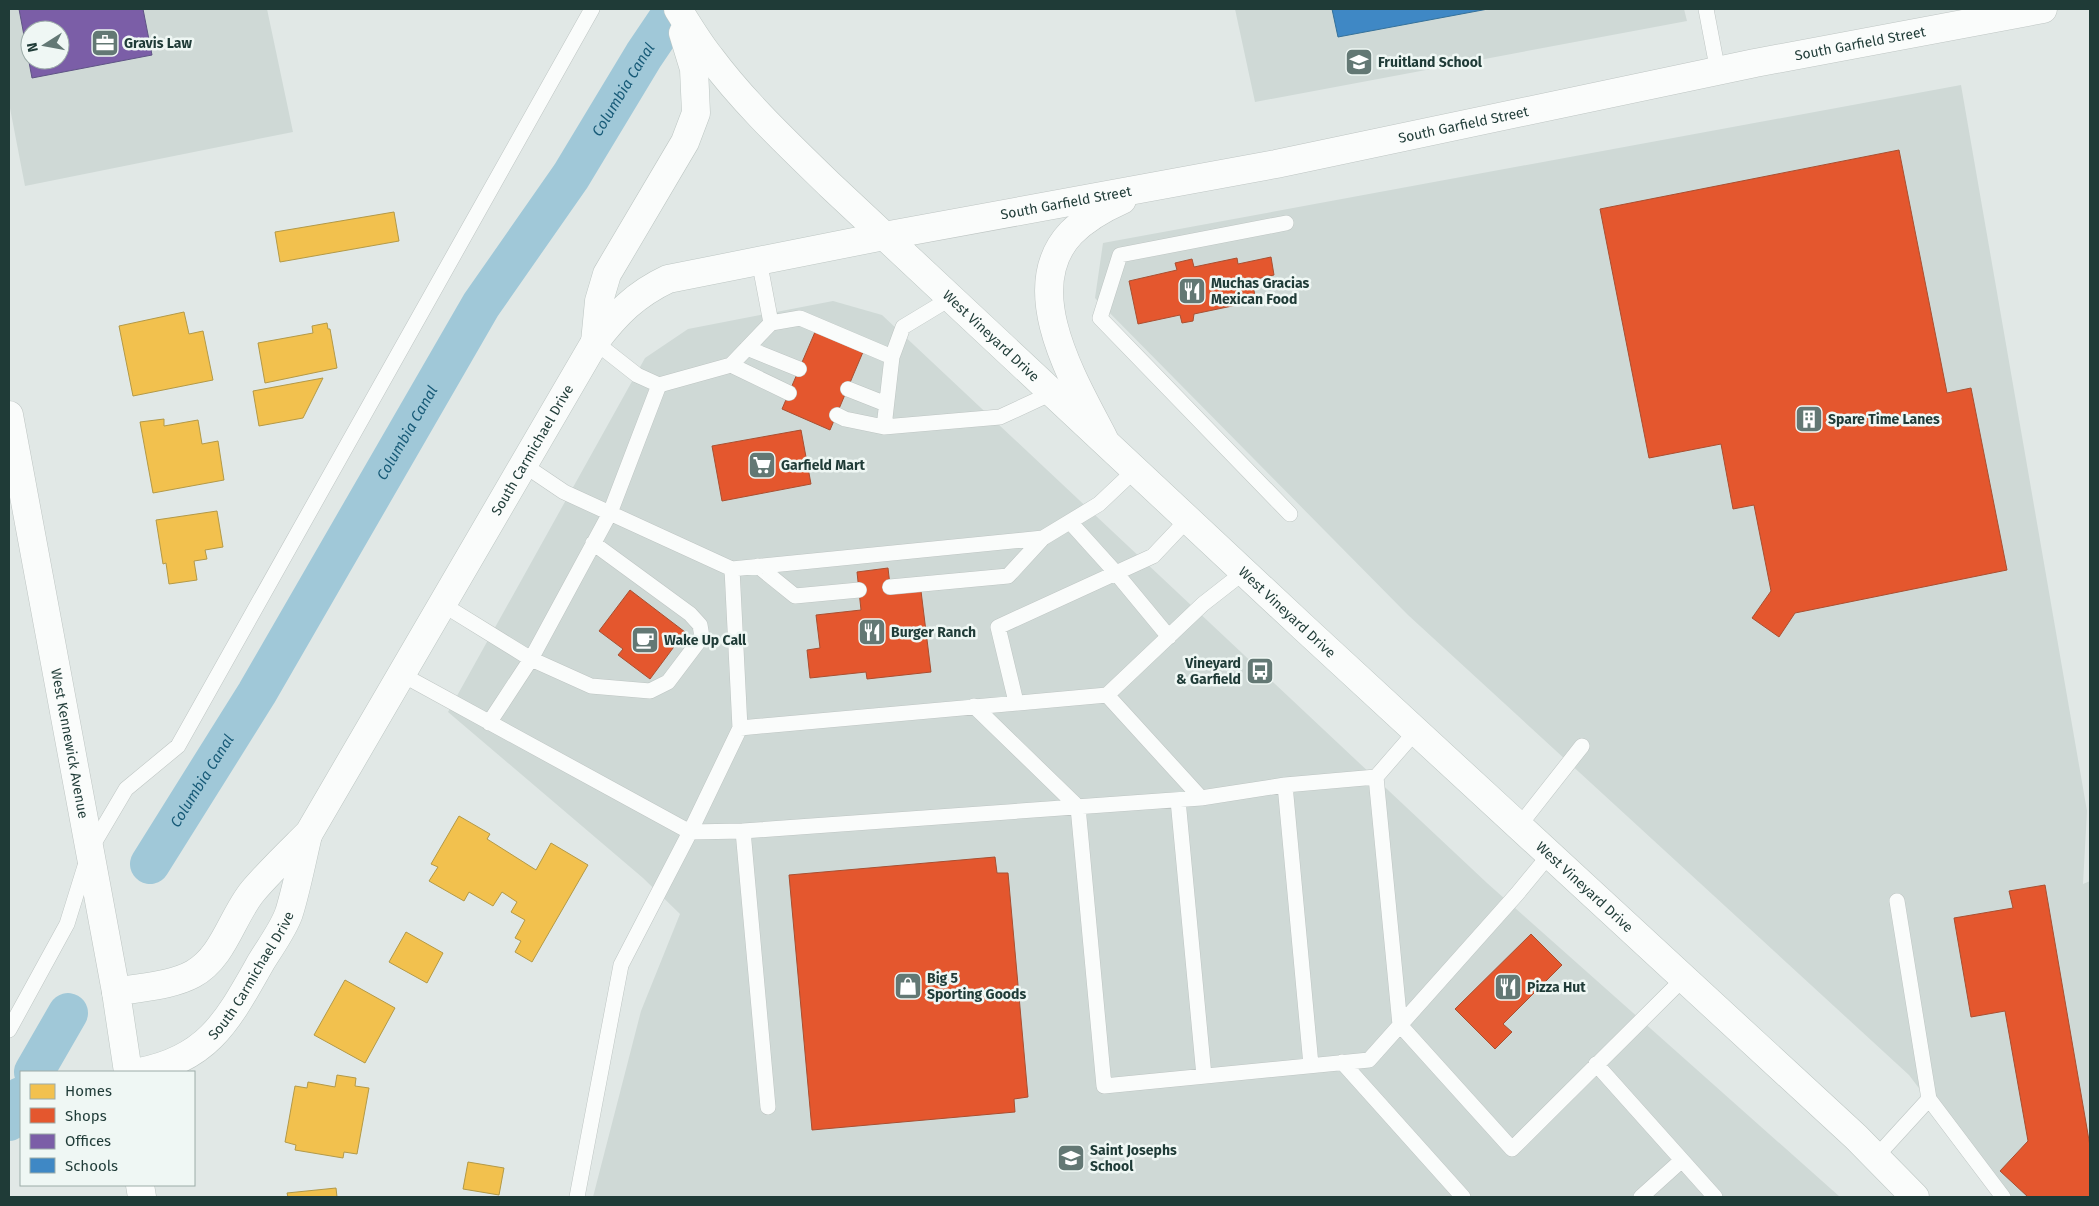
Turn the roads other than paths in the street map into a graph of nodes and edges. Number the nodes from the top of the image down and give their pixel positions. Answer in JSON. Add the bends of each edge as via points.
{"nodes":[{"id":1,"x":592,"y":9,"type":"edge"},
{"id":2,"x":674,"y":9,"type":"edge"},
{"id":3,"x":678,"y":9,"type":"edge"},
{"id":4,"x":1706,"y":9,"type":"edge"},
{"id":5,"x":2043,"y":9,"type":"edge"},
{"id":6,"x":689,"y":35,"type":"junction"},
{"id":7,"x":1718,"y":72,"type":"junction"},
{"id":8,"x":1148,"y":187,"type":"junction"},
{"id":9,"x":1286,"y":223,"type":"dead end"},
{"id":10,"x":884,"y":236,"type":"junction"},
{"id":11,"x":759,"y":260,"type":"junction"},
{"id":12,"x":951,"y":298,"type":"junction"},
{"id":13,"x":771,"y":323,"type":"junction"},
{"id":14,"x":595,"y":342,"type":"junction"},
{"id":15,"x":747,"y":348,"type":"junction"},
{"id":16,"x":892,"y":357,"type":"junction"},
{"id":17,"x":730,"y":365,"type":"junction"},
{"id":18,"x":799,"y":369,"type":"dead end"},
{"id":19,"x":659,"y":386,"type":"junction"},
{"id":20,"x":848,"y":389,"type":"dead end"},
{"id":21,"x":789,"y":393,"type":"dead end"},
{"id":22,"x":1052,"y":393,"type":"junction"},
{"id":23,"x":886,"y":404,"type":"junction"},
{"id":24,"x":9,"y":415,"type":"edge"},
{"id":25,"x":836,"y":415,"type":"dead end"},
{"id":26,"x":884,"y":427,"type":"junction"},
{"id":27,"x":1105,"y":442,"type":"junction"},
{"id":28,"x":524,"y":465,"type":"junction"},
{"id":29,"x":1135,"y":470,"type":"junction"},
{"id":30,"x":610,"y":513,"type":"junction"},
{"id":31,"x":1290,"y":514,"type":"dead end"},
{"id":32,"x":1188,"y":519,"type":"junction"},
{"id":33,"x":1070,"y":522,"type":"junction"},
{"id":34,"x":1043,"y":538,"type":"junction"},
{"id":35,"x":593,"y":543,"type":"junction"},
{"id":36,"x":758,"y":566,"type":"junction"},
{"id":37,"x":732,"y":569,"type":"junction"},
{"id":38,"x":1244,"y":572,"type":"junction"},
{"id":39,"x":1116,"y":573,"type":"junction"},
{"id":40,"x":890,"y":587,"type":"dead end"},
{"id":41,"x":859,"y":590,"type":"dead end"},
{"id":42,"x":442,"y":604,"type":"junction"},
{"id":43,"x":1168,"y":637,"type":"junction"},
{"id":44,"x":530,"y":659,"type":"junction"},
{"id":45,"x":401,"y":674,"type":"junction"},
{"id":46,"x":1107,"y":695,"type":"junction"},
{"id":47,"x":1016,"y":702,"type":"junction"},
{"id":48,"x":974,"y":706,"type":"junction"},
{"id":49,"x":489,"y":723,"type":"junction"},
{"id":50,"x":740,"y":728,"type":"junction"},
{"id":51,"x":1416,"y":731,"type":"junction"},
{"id":52,"x":1582,"y":746,"type":"dead end"},
{"id":53,"x":1376,"y":777,"type":"junction"},
{"id":54,"x":1285,"y":785,"type":"junction"},
{"id":55,"x":1201,"y":798,"type":"junction"},
{"id":56,"x":1178,"y":800,"type":"junction"},
{"id":57,"x":1078,"y":807,"type":"junction"},
{"id":58,"x":1519,"y":826,"type":"junction"},
{"id":59,"x":743,"y":831,"type":"junction"},
{"id":60,"x":690,"y":832,"type":"junction"},
{"id":61,"x":309,"y":833,"type":"junction"},
{"id":62,"x":90,"y":850,"type":"junction"},
{"id":63,"x":1550,"y":854,"type":"junction"},
{"id":64,"x":1897,"y":901,"type":"dead end"},
{"id":65,"x":1684,"y":978,"type":"junction"},
{"id":66,"x":116,"y":992,"type":"junction"},
{"id":67,"x":1400,"y":1025,"type":"junction"},
{"id":68,"x":9,"y":1030,"type":"edge"},
{"id":69,"x":1342,"y":1062,"type":"junction"},
{"id":70,"x":1596,"y":1064,"type":"junction"},
{"id":71,"x":1311,"y":1065,"type":"junction"},
{"id":72,"x":128,"y":1071,"type":"edge"},
{"id":73,"x":142,"y":1071,"type":"edge"},
{"id":74,"x":1204,"y":1076,"type":"junction"},
{"id":75,"x":1929,"y":1099,"type":"junction"},
{"id":76,"x":768,"y":1107,"type":"dead end"},
{"id":77,"x":1876,"y":1157,"type":"junction"},
{"id":78,"x":1682,"y":1160,"type":"junction"},
{"id":79,"x":577,"y":1197,"type":"edge"},
{"id":80,"x":1463,"y":1197,"type":"edge"},
{"id":81,"x":1641,"y":1197,"type":"edge"},
{"id":82,"x":1716,"y":1197,"type":"edge"},
{"id":83,"x":1915,"y":1197,"type":"edge"},
{"id":84,"x":2003,"y":1197,"type":"edge"}],
"edges":[{"from":1,"to":62,"type":"lane","via":[[178,746],[126,789]]},
{"from":2,"to":6,"type":"main road"},
{"from":3,"to":6,"type":"main road","name":"West Vineyard Drive"},
{"from":4,"to":7,"type":"lane"},
{"from":5,"to":7,"type":"main road","name":"South Garfield Street"},
{"from":6,"to":10,"type":"main road","name":"West Vineyard Drive","via":[[776,133]]},
{"from":6,"to":14,"type":"main road","via":[[696,113],[684,142],[607,274],[599,301]]},
{"from":7,"to":8,"type":"main road","name":"South Garfield Street","via":[[1276,164]]},
{"from":8,"to":10,"type":"main road","name":"South Garfield Street"},
{"from":8,"to":27,"type":"main road","via":[[1086,220],[1070,234],[1050,273],[1050,308],[1060,348]]},
{"from":9,"to":31,"type":"lane","via":[[1120,255],[1100,318]]},
{"from":10,"to":11,"type":"main road","name":"South Carmichael Drive"},
{"from":10,"to":12,"type":"main road","name":"West Vineyard Drive"},
{"from":11,"to":13,"type":"lane"},
{"from":11,"to":14,"type":"main road","name":"South Carmichael Drive","via":[[686,274],[648,288],[612,319]]},
{"from":12,"to":16,"type":"lane","via":[[903,327]]},
{"from":12,"to":22,"type":"main road","name":"West Vineyard Drive"},
{"from":13,"to":15,"type":"lane"},
{"from":13,"to":16,"type":"lane","via":[[800,318]]},
{"from":14,"to":19,"type":"lane","via":[[637,375]]},
{"from":14,"to":28,"type":"main road","name":"South Carmichael Drive"},
{"from":15,"to":17,"type":"lane"},
{"from":15,"to":18,"type":"lane"},
{"from":16,"to":23,"type":"lane"},
{"from":17,"to":19,"type":"lane"},
{"from":17,"to":21,"type":"lane"},
{"from":19,"to":30,"type":"lane"},
{"from":20,"to":23,"type":"lane"},
{"from":22,"to":26,"type":"lane","via":[[1000,417]]},
{"from":22,"to":27,"type":"main road","name":"West Vineyard Drive"},
{"from":23,"to":26,"type":"lane"},
{"from":24,"to":62,"type":"main road","name":"West Kennewick Avenue"},
{"from":25,"to":26,"type":"lane","via":[[844,420]]},
{"from":27,"to":29,"type":"main road","name":"West Vineyard Drive"},
{"from":28,"to":30,"type":"lane","via":[[564,492]]},
{"from":28,"to":42,"type":"main road","name":"South Carmichael Drive"},
{"from":29,"to":32,"type":"main road","name":"West Vineyard Drive"},
{"from":29,"to":33,"type":"lane","via":[[1099,504]]},
{"from":30,"to":35,"type":"lane"},
{"from":30,"to":37,"type":"lane"},
{"from":32,"to":38,"type":"main road","name":"West Vineyard Drive"},
{"from":32,"to":39,"type":"lane","via":[[1153,556]]},
{"from":33,"to":34,"type":"lane"},
{"from":33,"to":39,"type":"lane"},
{"from":34,"to":36,"type":"lane"},
{"from":34,"to":40,"type":"lane","via":[[1008,576]]},
{"from":35,"to":44,"type":"lane"},
{"from":35,"to":44,"type":"lane","via":[[690,614],[700,625],[702,637],[668,682],[650,691],[591,686]]},
{"from":36,"to":37,"type":"lane"},
{"from":36,"to":41,"type":"lane","via":[[795,596]]},
{"from":37,"to":50,"type":"lane"},
{"from":38,"to":43,"type":"lane"},
{"from":38,"to":51,"type":"main road","name":"West Vineyard Drive"},
{"from":39,"to":43,"type":"lane"},
{"from":39,"to":47,"type":"lane","via":[[998,627]]},
{"from":42,"to":44,"type":"lane"},
{"from":42,"to":45,"type":"main road","name":"South Carmichael Drive"},
{"from":43,"to":46,"type":"lane"},
{"from":44,"to":49,"type":"lane"},
{"from":45,"to":49,"type":"lane"},
{"from":45,"to":61,"type":"main road","name":"South Carmichael Drive"},
{"from":46,"to":47,"type":"lane"},
{"from":46,"to":55,"type":"lane"},
{"from":47,"to":48,"type":"lane"},
{"from":48,"to":50,"type":"lane"},
{"from":48,"to":57,"type":"lane"},
{"from":49,"to":60,"type":"lane"},
{"from":50,"to":60,"type":"lane"},
{"from":51,"to":53,"type":"lane"},
{"from":51,"to":58,"type":"main road","name":"West Vineyard Drive"},
{"from":52,"to":58,"type":"lane"},
{"from":53,"to":54,"type":"lane"},
{"from":53,"to":67,"type":"lane"},
{"from":54,"to":55,"type":"lane"},
{"from":54,"to":71,"type":"lane"},
{"from":55,"to":56,"type":"lane"},
{"from":56,"to":57,"type":"lane"},
{"from":56,"to":74,"type":"lane"},
{"from":57,"to":59,"type":"lane"},
{"from":57,"to":74,"type":"lane","via":[[1104,1086]]},
{"from":58,"to":63,"type":"main road","name":"West Vineyard Drive"},
{"from":59,"to":60,"type":"lane"},
{"from":59,"to":76,"type":"lane"},
{"from":60,"to":79,"type":"lane","via":[[621,965]]},
{"from":61,"to":66,"type":"main road","name":"South Carmichael Drive","via":[[252,892],[204,966],[176,980]]},
{"from":61,"to":73,"type":"main road","name":"South Carmichael Drive","via":[[289,914],[230,1015],[215,1034],[190,1054],[174,1063]]},
{"from":62,"to":66,"type":"main road","name":"West Kennewick Avenue"},
{"from":62,"to":68,"type":"lane","via":[[67,924]]},
{"from":63,"to":65,"type":"main road","name":"West Vineyard Drive"},
{"from":63,"to":67,"type":"lane"},
{"from":64,"to":75,"type":"lane"},
{"from":65,"to":70,"type":"lane"},
{"from":65,"to":77,"type":"main road","name":"West Vineyard Drive"},
{"from":66,"to":72,"type":"main road","name":"West Kennewick Avenue"},
{"from":67,"to":69,"type":"lane","via":[[1369,1060]]},
{"from":67,"to":70,"type":"lane","via":[[1512,1149]]},
{"from":69,"to":71,"type":"lane"},
{"from":69,"to":80,"type":"lane"},
{"from":70,"to":78,"type":"lane"},
{"from":71,"to":74,"type":"lane"},
{"from":75,"to":77,"type":"lane"},
{"from":75,"to":84,"type":"lane"},
{"from":77,"to":83,"type":"main road","name":"West Vineyard Drive"},
{"from":78,"to":81,"type":"lane"},
{"from":78,"to":82,"type":"lane"}]}
